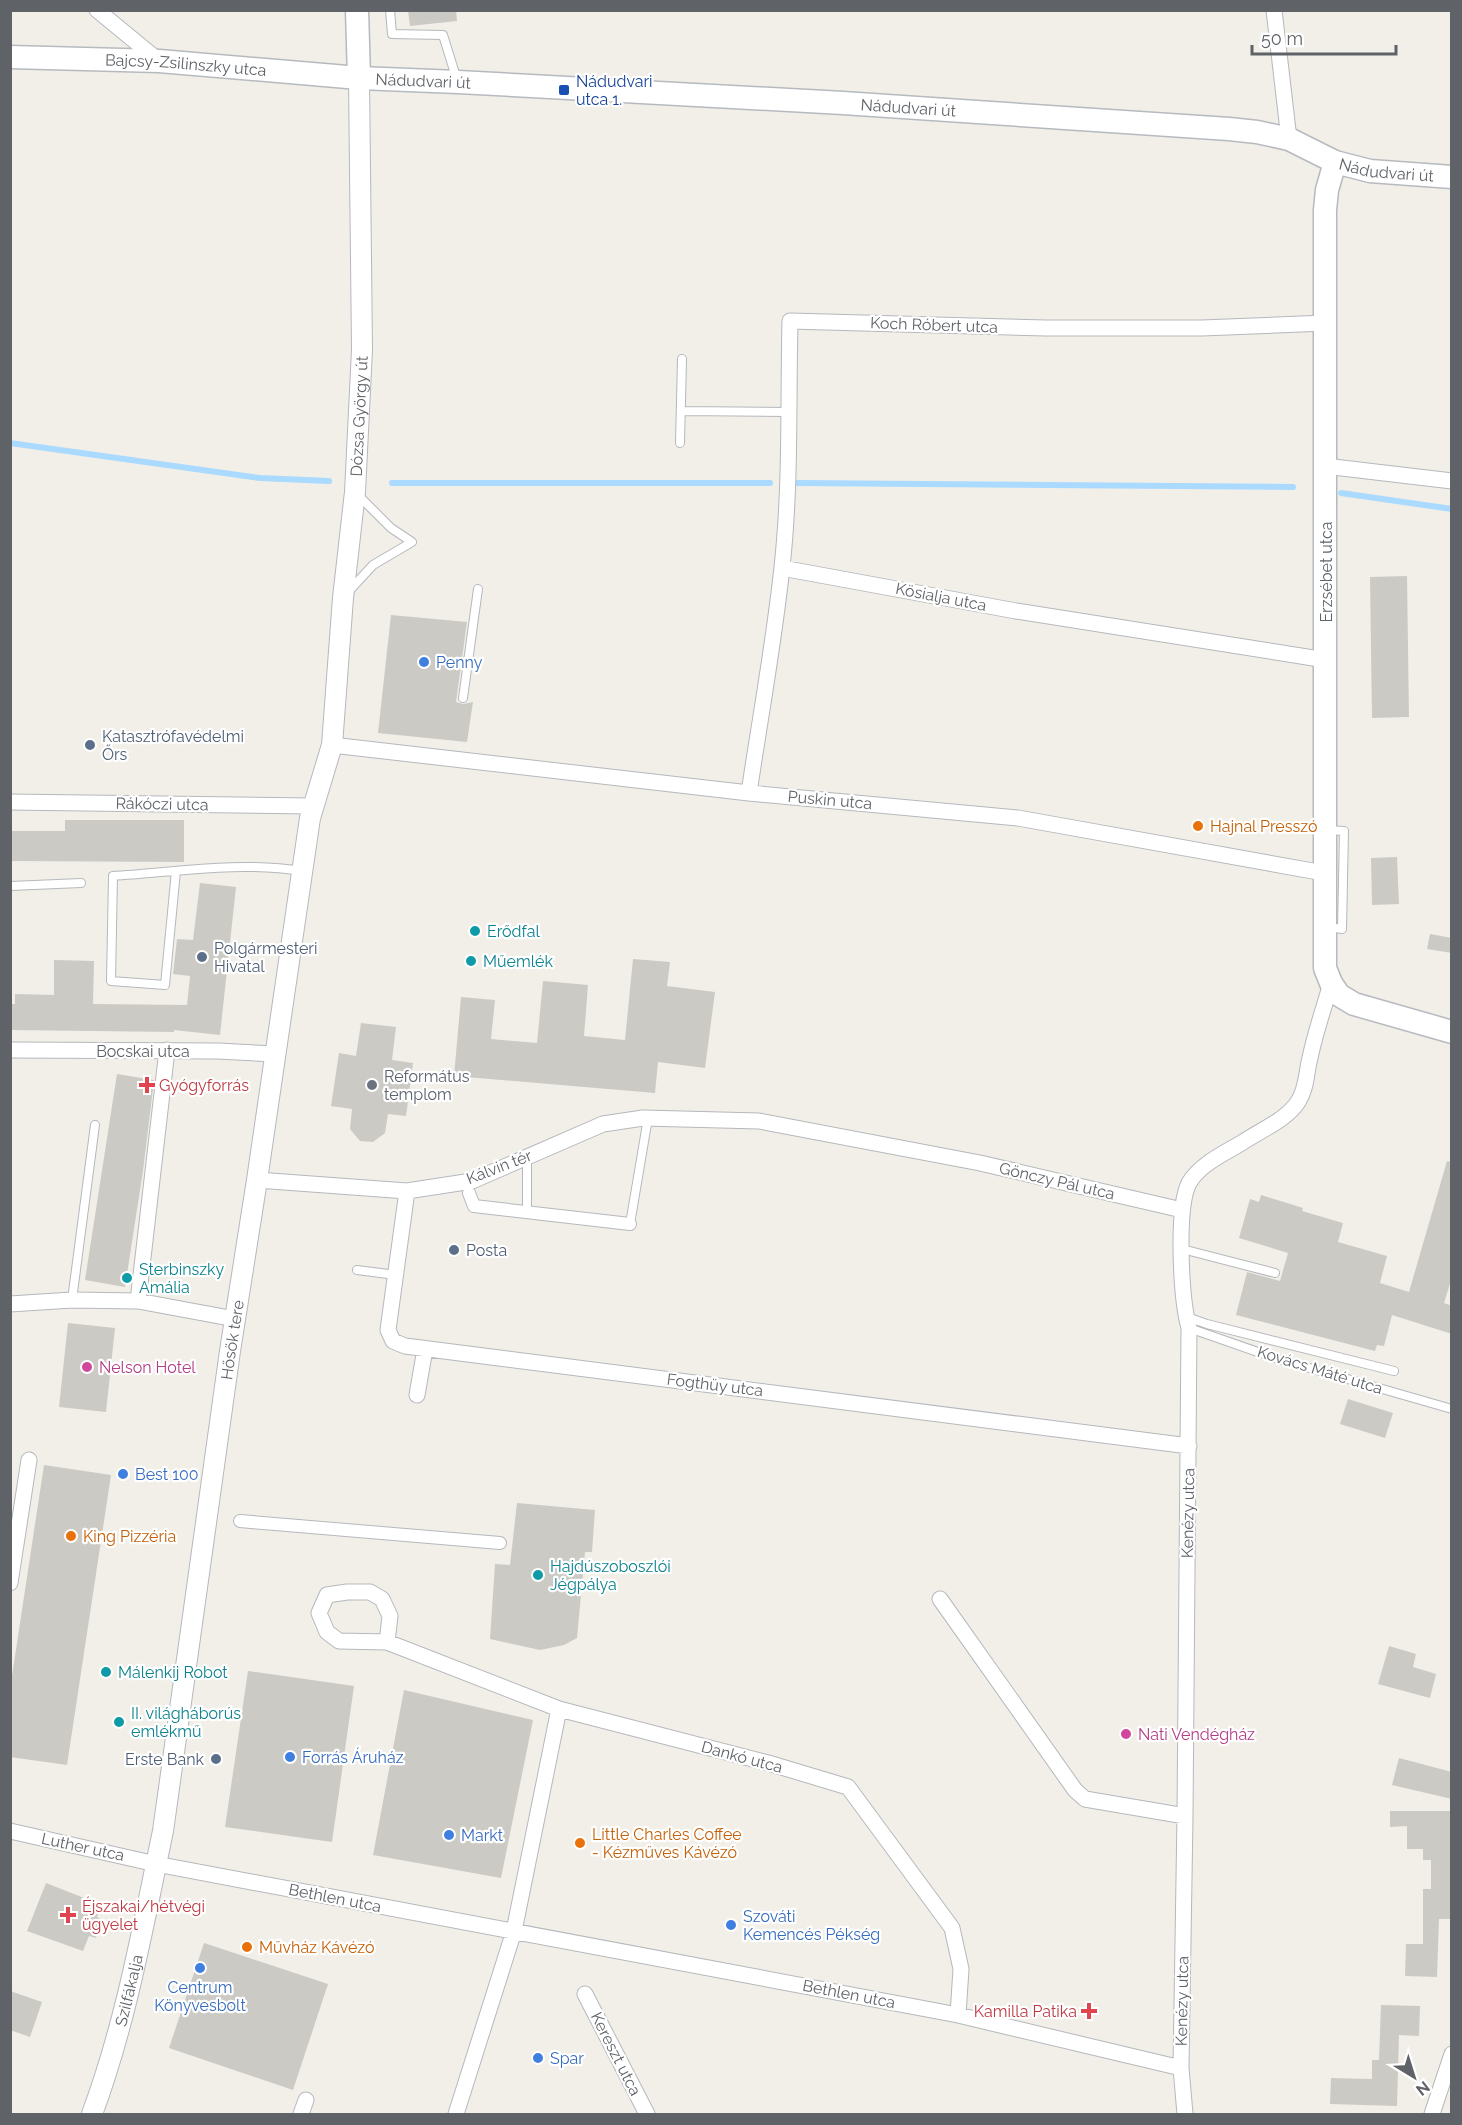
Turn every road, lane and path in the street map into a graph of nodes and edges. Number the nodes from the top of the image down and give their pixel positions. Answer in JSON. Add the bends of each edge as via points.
{"nodes":[{"id":1,"x":97,"y":10,"type":"edge"},
{"id":2,"x":357,"y":10,"type":"edge"},
{"id":3,"x":390,"y":10,"type":"edge"},
{"id":4,"x":1274,"y":10,"type":"edge"},
{"id":5,"x":10,"y":57,"type":"edge"},
{"id":6,"x":159,"y":62,"type":"junction"},
{"id":7,"x":359,"y":78,"type":"junction"},
{"id":8,"x":458,"y":82,"type":"junction"},
{"id":9,"x":1289,"y":139,"type":"junction"},
{"id":10,"x":1335,"y":162,"type":"junction"},
{"id":11,"x":1452,"y":177,"type":"edge"},
{"id":12,"x":1326,"y":323,"type":"junction"},
{"id":13,"x":682,"y":359,"type":"dead end"},
{"id":14,"x":682,"y":411,"type":"junction"},
{"id":15,"x":787,"y":412,"type":"junction"},
{"id":16,"x":680,"y":443,"type":"dead end"},
{"id":17,"x":1325,"y":466,"type":"junction"},
{"id":18,"x":1452,"y":481,"type":"edge"},
{"id":19,"x":355,"y":492,"type":"junction"},
{"id":20,"x":782,"y":568,"type":"junction"},
{"id":21,"x":478,"y":589,"type":"dead end"},
{"id":22,"x":343,"y":597,"type":"junction"},
{"id":23,"x":1326,"y":660,"type":"junction"},
{"id":24,"x":463,"y":698,"type":"dead end"},
{"id":25,"x":332,"y":745,"type":"junction"},
{"id":26,"x":749,"y":793,"type":"junction"},
{"id":27,"x":10,"y":802,"type":"edge"},
{"id":28,"x":312,"y":812,"type":"junction"},
{"id":29,"x":1325,"y":830,"type":"junction"},
{"id":30,"x":302,"y":871,"type":"junction"},
{"id":31,"x":176,"y":872,"type":"junction"},
{"id":32,"x":1324,"y":873,"type":"junction"},
{"id":33,"x":81,"y":883,"type":"dead end"},
{"id":34,"x":10,"y":886,"type":"edge"},
{"id":35,"x":1324,"y":927,"type":"junction"},
{"id":36,"x":1330,"y":983,"type":"junction"},
{"id":37,"x":1452,"y":1032,"type":"edge"},
{"id":38,"x":10,"y":1050,"type":"edge"},
{"id":39,"x":167,"y":1050,"type":"junction"},
{"id":40,"x":274,"y":1054,"type":"junction"},
{"id":41,"x":648,"y":1118,"type":"junction"},
{"id":42,"x":95,"y":1125,"type":"dead end"},
{"id":43,"x":527,"y":1157,"type":"junction"},
{"id":44,"x":257,"y":1180,"type":"junction"},
{"id":45,"x":407,"y":1191,"type":"junction"},
{"id":46,"x":469,"y":1193,"type":"dead end"},
{"id":47,"x":1182,"y":1210,"type":"junction"},
{"id":48,"x":526,"y":1212,"type":"junction"},
{"id":49,"x":630,"y":1224,"type":"joint"},
{"id":50,"x":1182,"y":1249,"type":"junction"},
{"id":51,"x":357,"y":1270,"type":"dead end"},
{"id":52,"x":1275,"y":1273,"type":"dead end"},
{"id":53,"x":396,"y":1275,"type":"junction"},
{"id":54,"x":72,"y":1300,"type":"junction"},
{"id":55,"x":138,"y":1301,"type":"junction"},
{"id":56,"x":10,"y":1304,"type":"edge"},
{"id":57,"x":235,"y":1319,"type":"junction"},
{"id":58,"x":1188,"y":1322,"type":"junction"},
{"id":59,"x":428,"y":1349,"type":"junction"},
{"id":60,"x":1394,"y":1371,"type":"dead end"},
{"id":61,"x":417,"y":1395,"type":"dead end"},
{"id":62,"x":1452,"y":1409,"type":"edge"},
{"id":63,"x":1189,"y":1446,"type":"junction"},
{"id":64,"x":28,"y":1460,"type":"dead end"},
{"id":65,"x":240,"y":1521,"type":"dead end"},
{"id":66,"x":500,"y":1543,"type":"dead end"},
{"id":67,"x":12,"y":1561,"type":"edge"},
{"id":68,"x":10,"y":1583,"type":"edge"},
{"id":69,"x":940,"y":1599,"type":"dead end"},
{"id":70,"x":387,"y":1642,"type":"junction"},
{"id":71,"x":560,"y":1709,"type":"junction"},
{"id":72,"x":1185,"y":1816,"type":"junction"},
{"id":73,"x":10,"y":1831,"type":"edge"},
{"id":74,"x":156,"y":1864,"type":"junction"},
{"id":75,"x":514,"y":1931,"type":"junction"},
{"id":76,"x":585,"y":1994,"type":"dead end"},
{"id":77,"x":958,"y":2015,"type":"junction"},
{"id":78,"x":1452,"y":2054,"type":"edge"},
{"id":79,"x":1181,"y":2068,"type":"junction"},
{"id":80,"x":92,"y":2115,"type":"edge"},
{"id":81,"x":456,"y":2115,"type":"edge"},
{"id":82,"x":647,"y":2115,"type":"edge"},
{"id":83,"x":1185,"y":2115,"type":"edge"},
{"id":84,"x":1432,"y":2115,"type":"edge"}],
"edges":[{"from":1,"to":6,"type":"street"},
{"from":2,"to":7,"type":"main road","name":"Dózsa György út"},
{"from":3,"to":8,"type":"lane","via":[[392,34],[443,35]]},
{"from":4,"to":9,"type":"street"},
{"from":5,"to":6,"type":"main road","name":"Bajcsy-Zsilinszky utca"},
{"from":6,"to":7,"type":"main road","name":"Bajcsy-Zsilinszky utca"},
{"from":7,"to":8,"type":"main road","name":"Nádudvari út"},
{"from":7,"to":19,"type":"street","name":"Dózsa György út","via":[[362,350]]},
{"from":8,"to":9,"type":"main road","name":"Nádudvari út","via":[[1229,129]]},
{"from":9,"to":10,"type":"main road","name":"Nádudvari út"},
{"from":10,"to":11,"type":"main road","name":"Nádudvari út","via":[[1370,171]]},
{"from":10,"to":12,"type":"main road","name":"Erzsébet utca","via":[[1325,210]]},
{"from":12,"to":15,"type":"street","name":"Koch Róbert utca","via":[[1046,328],[790,321]]},
{"from":12,"to":17,"type":"main road","name":"Erzsébet utca"},
{"from":13,"to":14,"type":"lane"},
{"from":14,"to":15,"type":"lane"},
{"from":14,"to":16,"type":"lane"},
{"from":15,"to":20,"type":"street","name":"Koch Róbert utca","via":[[788,481]]},
{"from":17,"to":18,"type":"street"},
{"from":17,"to":23,"type":"main road","name":"Erzsébet utca"},
{"from":19,"to":22,"type":"street","name":"Dózsa György út"},
{"from":19,"to":22,"type":"lane","via":[[391,528],[412,542],[373,565]]},
{"from":20,"to":23,"type":"street","name":"Kösialja utca","via":[[1016,611]]},
{"from":20,"to":26,"type":"street"},
{"from":21,"to":24,"type":"lane"},
{"from":22,"to":25,"type":"street","name":"Dózsa György út"},
{"from":23,"to":29,"type":"main road","name":"Erzsébet utca"},
{"from":25,"to":26,"type":"street","name":"Puskin utca"},
{"from":25,"to":28,"type":"street","name":"Dózsa György út"},
{"from":26,"to":32,"type":"street","name":"Puskin utca","via":[[1018,818]]},
{"from":27,"to":28,"type":"street","name":"Rákóczi utca"},
{"from":28,"to":30,"type":"street","name":"Hősök tere"},
{"from":29,"to":32,"type":"main road","name":"Erzsébet utca"},
{"from":29,"to":35,"type":"lane","via":[[1344,831],[1342,929]]},
{"from":30,"to":31,"type":"lane","via":[[239,867]]},
{"from":30,"to":40,"type":"street","name":"Hősök tere"},
{"from":31,"to":31,"type":"lane","via":[[113,876],[111,981],[165,985]]},
{"from":32,"to":35,"type":"main road","name":"Erzsébet utca"},
{"from":33,"to":34,"type":"lane"},
{"from":35,"to":36,"type":"main road","name":"Erzsébet utca","via":[[1325,968]]},
{"from":36,"to":37,"type":"main road","via":[[1339,995],[1354,1004]]},
{"from":36,"to":47,"type":"street","via":[[1299,1100],[1287,1114],[1201,1169],[1189,1184]]},
{"from":38,"to":39,"type":"street","name":"Bocskai utca"},
{"from":39,"to":40,"type":"street","name":"Bocskai utca"},
{"from":39,"to":55,"type":"street"},
{"from":40,"to":44,"type":"street","name":"Hősök tere"},
{"from":41,"to":43,"type":"street","name":"Kálvin tér","via":[[603,1124]]},
{"from":41,"to":47,"type":"street","name":"Gönczy Pál utca","via":[[759,1121],[980,1163]]},
{"from":41,"to":49,"type":"lane"},
{"from":42,"to":54,"type":"lane"},
{"from":43,"to":45,"type":"street","name":"Kálvin tér","via":[[472,1181]]},
{"from":43,"to":48,"type":"lane"},
{"from":44,"to":45,"type":"street","name":"Kálvin tér"},
{"from":44,"to":57,"type":"street","name":"Hősök tere"},
{"from":45,"to":53,"type":"street","name":"Fogthüy utca"},
{"from":46,"to":48,"type":"street","via":[[474,1206]]},
{"from":47,"to":50,"type":"street","name":"Kenézy utca"},
{"from":48,"to":49,"type":"street"},
{"from":50,"to":52,"type":"lane"},
{"from":50,"to":58,"type":"street","name":"Kenézy utca"},
{"from":51,"to":53,"type":"lane"},
{"from":53,"to":59,"type":"street","name":"Fogthüy utca","via":[[388,1330],[393,1341]]},
{"from":54,"to":55,"type":"street"},
{"from":54,"to":56,"type":"street"},
{"from":55,"to":57,"type":"street"},
{"from":57,"to":74,"type":"street","name":"Hősök tere"},
{"from":58,"to":60,"type":"lane"},
{"from":58,"to":62,"type":"lane","name":"Kovács Máté utca","via":[[1278,1359]]},
{"from":58,"to":63,"type":"street","name":"Kenézy utca"},
{"from":59,"to":61,"type":"street"},
{"from":59,"to":63,"type":"street","name":"Fogthüy utca"},
{"from":63,"to":72,"type":"street","name":"Kenézy utca"},
{"from":64,"to":67,"type":"street"},
{"from":65,"to":66,"type":"street"},
{"from":67,"to":68,"type":"street"},
{"from":69,"to":72,"type":"street","via":[[1085,1799]]},
{"from":70,"to":70,"type":"street","name":"Dankó utca","via":[[339,1641],[327,1632],[319,1613],[327,1595],[370,1592],[382,1599],[390,1616]]},
{"from":70,"to":71,"type":"street","name":"Dankó utca"},
{"from":71,"to":75,"type":"street"},
{"from":71,"to":77,"type":"street","name":"Dankó utca","via":[[848,1787],[952,1928],[961,1970]]},
{"from":72,"to":79,"type":"street","name":"Kenézy utca"},
{"from":73,"to":74,"type":"street","name":"Luther utca"},
{"from":74,"to":75,"type":"street","name":"Bethlen utca"},
{"from":74,"to":80,"type":"street","name":"Szilfákalja","via":[[116,2040]]},
{"from":75,"to":77,"type":"street","name":"Bethlen utca"},
{"from":75,"to":81,"type":"street"},
{"from":76,"to":82,"type":"street","name":"Kereszt utca"},
{"from":77,"to":79,"type":"street","name":"Bethlen utca"},
{"from":78,"to":84,"type":"street"},
{"from":79,"to":83,"type":"street","name":"Kenézy utca"}]}
